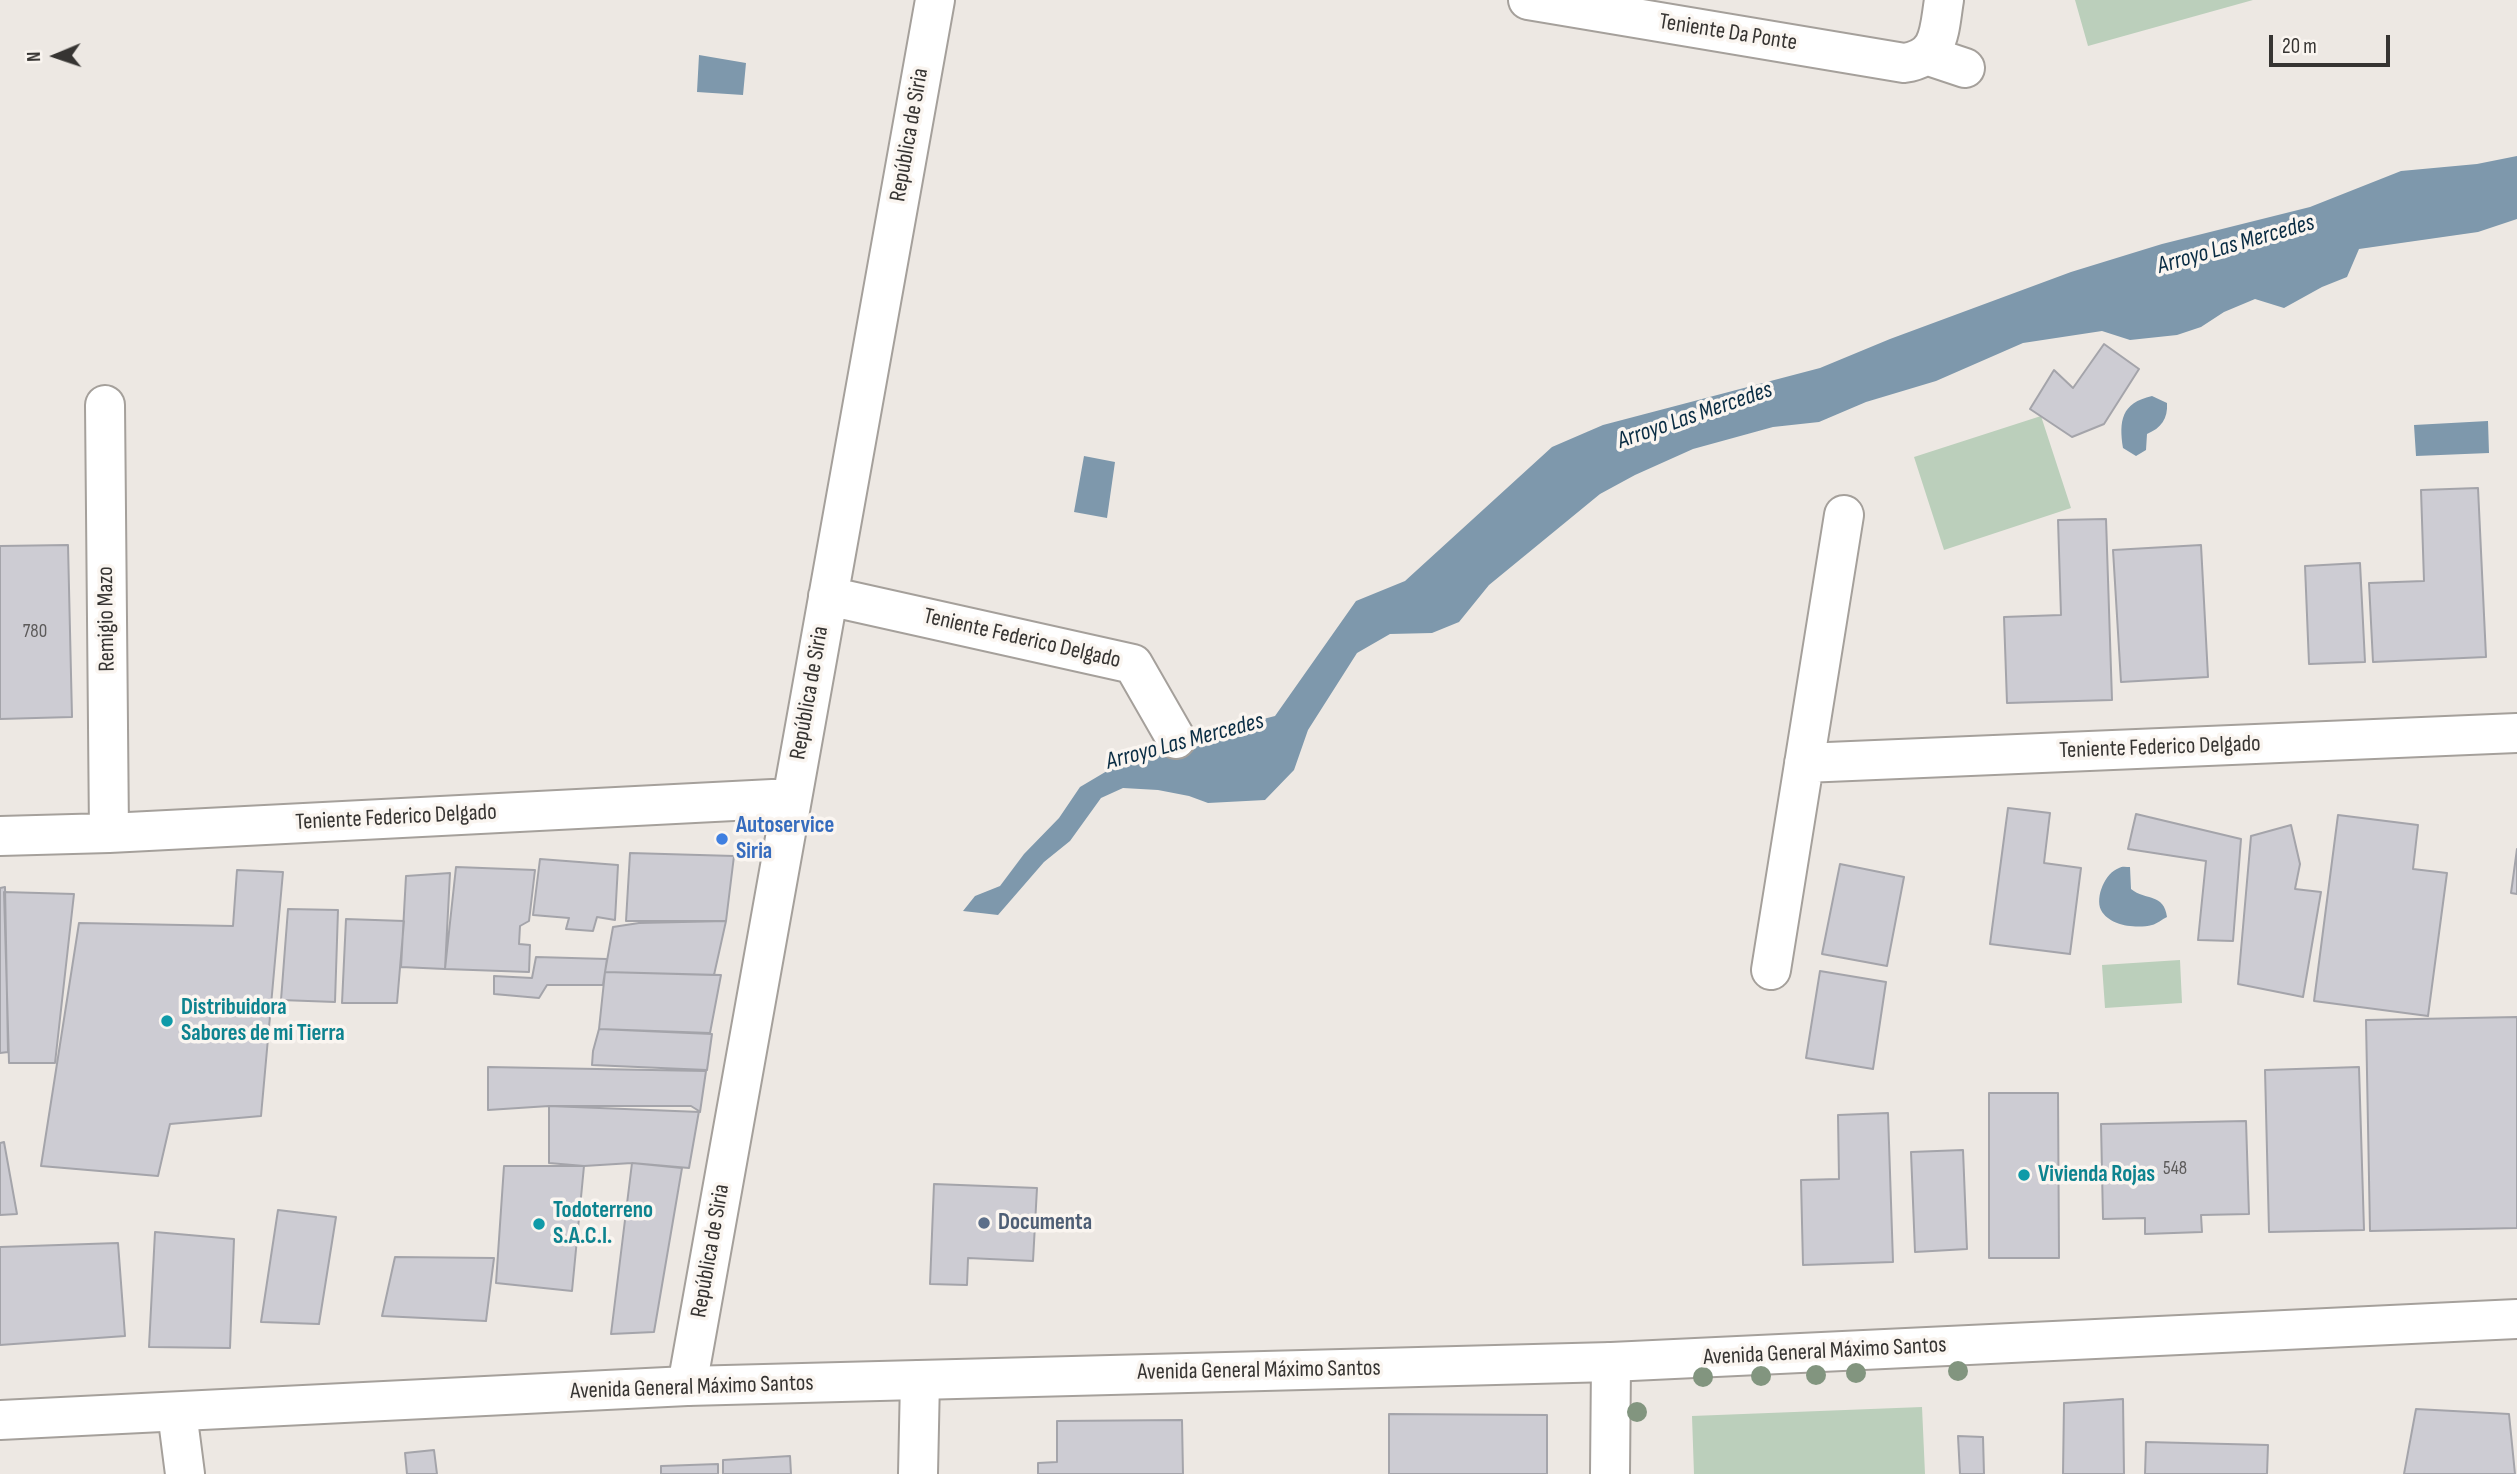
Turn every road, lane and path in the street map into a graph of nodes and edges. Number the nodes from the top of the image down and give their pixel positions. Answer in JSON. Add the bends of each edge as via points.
{"nodes":[{"id":1,"x":935,"y":0,"type":"edge"},
{"id":2,"x":1528,"y":0,"type":"edge"},
{"id":3,"x":1944,"y":0,"type":"edge"},
{"id":4,"x":1926,"y":55,"type":"junction"},
{"id":5,"x":1965,"y":68,"type":"dead end"},
{"id":6,"x":105,"y":405,"type":"dead end"},
{"id":7,"x":1844,"y":515,"type":"dead end"},
{"id":8,"x":828,"y":596,"type":"junction"},
{"id":9,"x":2517,"y":733,"type":"edge"},
{"id":10,"x":1176,"y":739,"type":"dead end"},
{"id":11,"x":1804,"y":763,"type":"junction"},
{"id":12,"x":792,"y":797,"type":"junction"},
{"id":13,"x":109,"y":833,"type":"junction"},
{"id":14,"x":0,"y":836,"type":"edge"},
{"id":15,"x":1771,"y":970,"type":"dead end"},
{"id":16,"x":2517,"y":1319,"type":"edge"},
{"id":17,"x":1611,"y":1362,"type":"junction"},
{"id":18,"x":920,"y":1380,"type":"junction"},
{"id":19,"x":687,"y":1386,"type":"junction"},
{"id":20,"x":177,"y":1412,"type":"junction"},
{"id":21,"x":0,"y":1420,"type":"edge"},
{"id":22,"x":185,"y":1474,"type":"edge"},
{"id":23,"x":918,"y":1474,"type":"edge"},
{"id":24,"x":1610,"y":1474,"type":"edge"}],
"edges":[{"from":1,"to":8,"type":"street","name":"República de Siria"},
{"from":2,"to":4,"type":"street","name":"Teniente Da Ponte","via":[[1903,63]]},
{"from":3,"to":4,"type":"street","via":[[1934,47]]},
{"from":4,"to":5,"type":"street"},
{"from":6,"to":13,"type":"street","name":"Remigio Mazo"},
{"from":7,"to":11,"type":"street"},
{"from":8,"to":10,"type":"street","name":"Teniente Federico Delgado","via":[[1133,664]]},
{"from":8,"to":12,"type":"street","name":"República de Siria"},
{"from":9,"to":11,"type":"street","name":"Teniente Federico Delgado"},
{"from":11,"to":15,"type":"street"},
{"from":12,"to":13,"type":"street","name":"Teniente Federico Delgado"},
{"from":12,"to":19,"type":"street","name":"República de Siria"},
{"from":13,"to":14,"type":"street","name":"Teniente Federico Delgado"},
{"from":16,"to":17,"type":"street","name":"Avenida General Máximo Santos"},
{"from":17,"to":18,"type":"street","name":"Avenida General Máximo Santos"},
{"from":17,"to":24,"type":"street"},
{"from":18,"to":19,"type":"street","name":"Avenida General Máximo Santos"},
{"from":18,"to":23,"type":"street"},
{"from":19,"to":20,"type":"street","name":"Avenida General Máximo Santos"},
{"from":20,"to":21,"type":"street","name":"Avenida General Máximo Santos"},
{"from":20,"to":22,"type":"street"}]}
